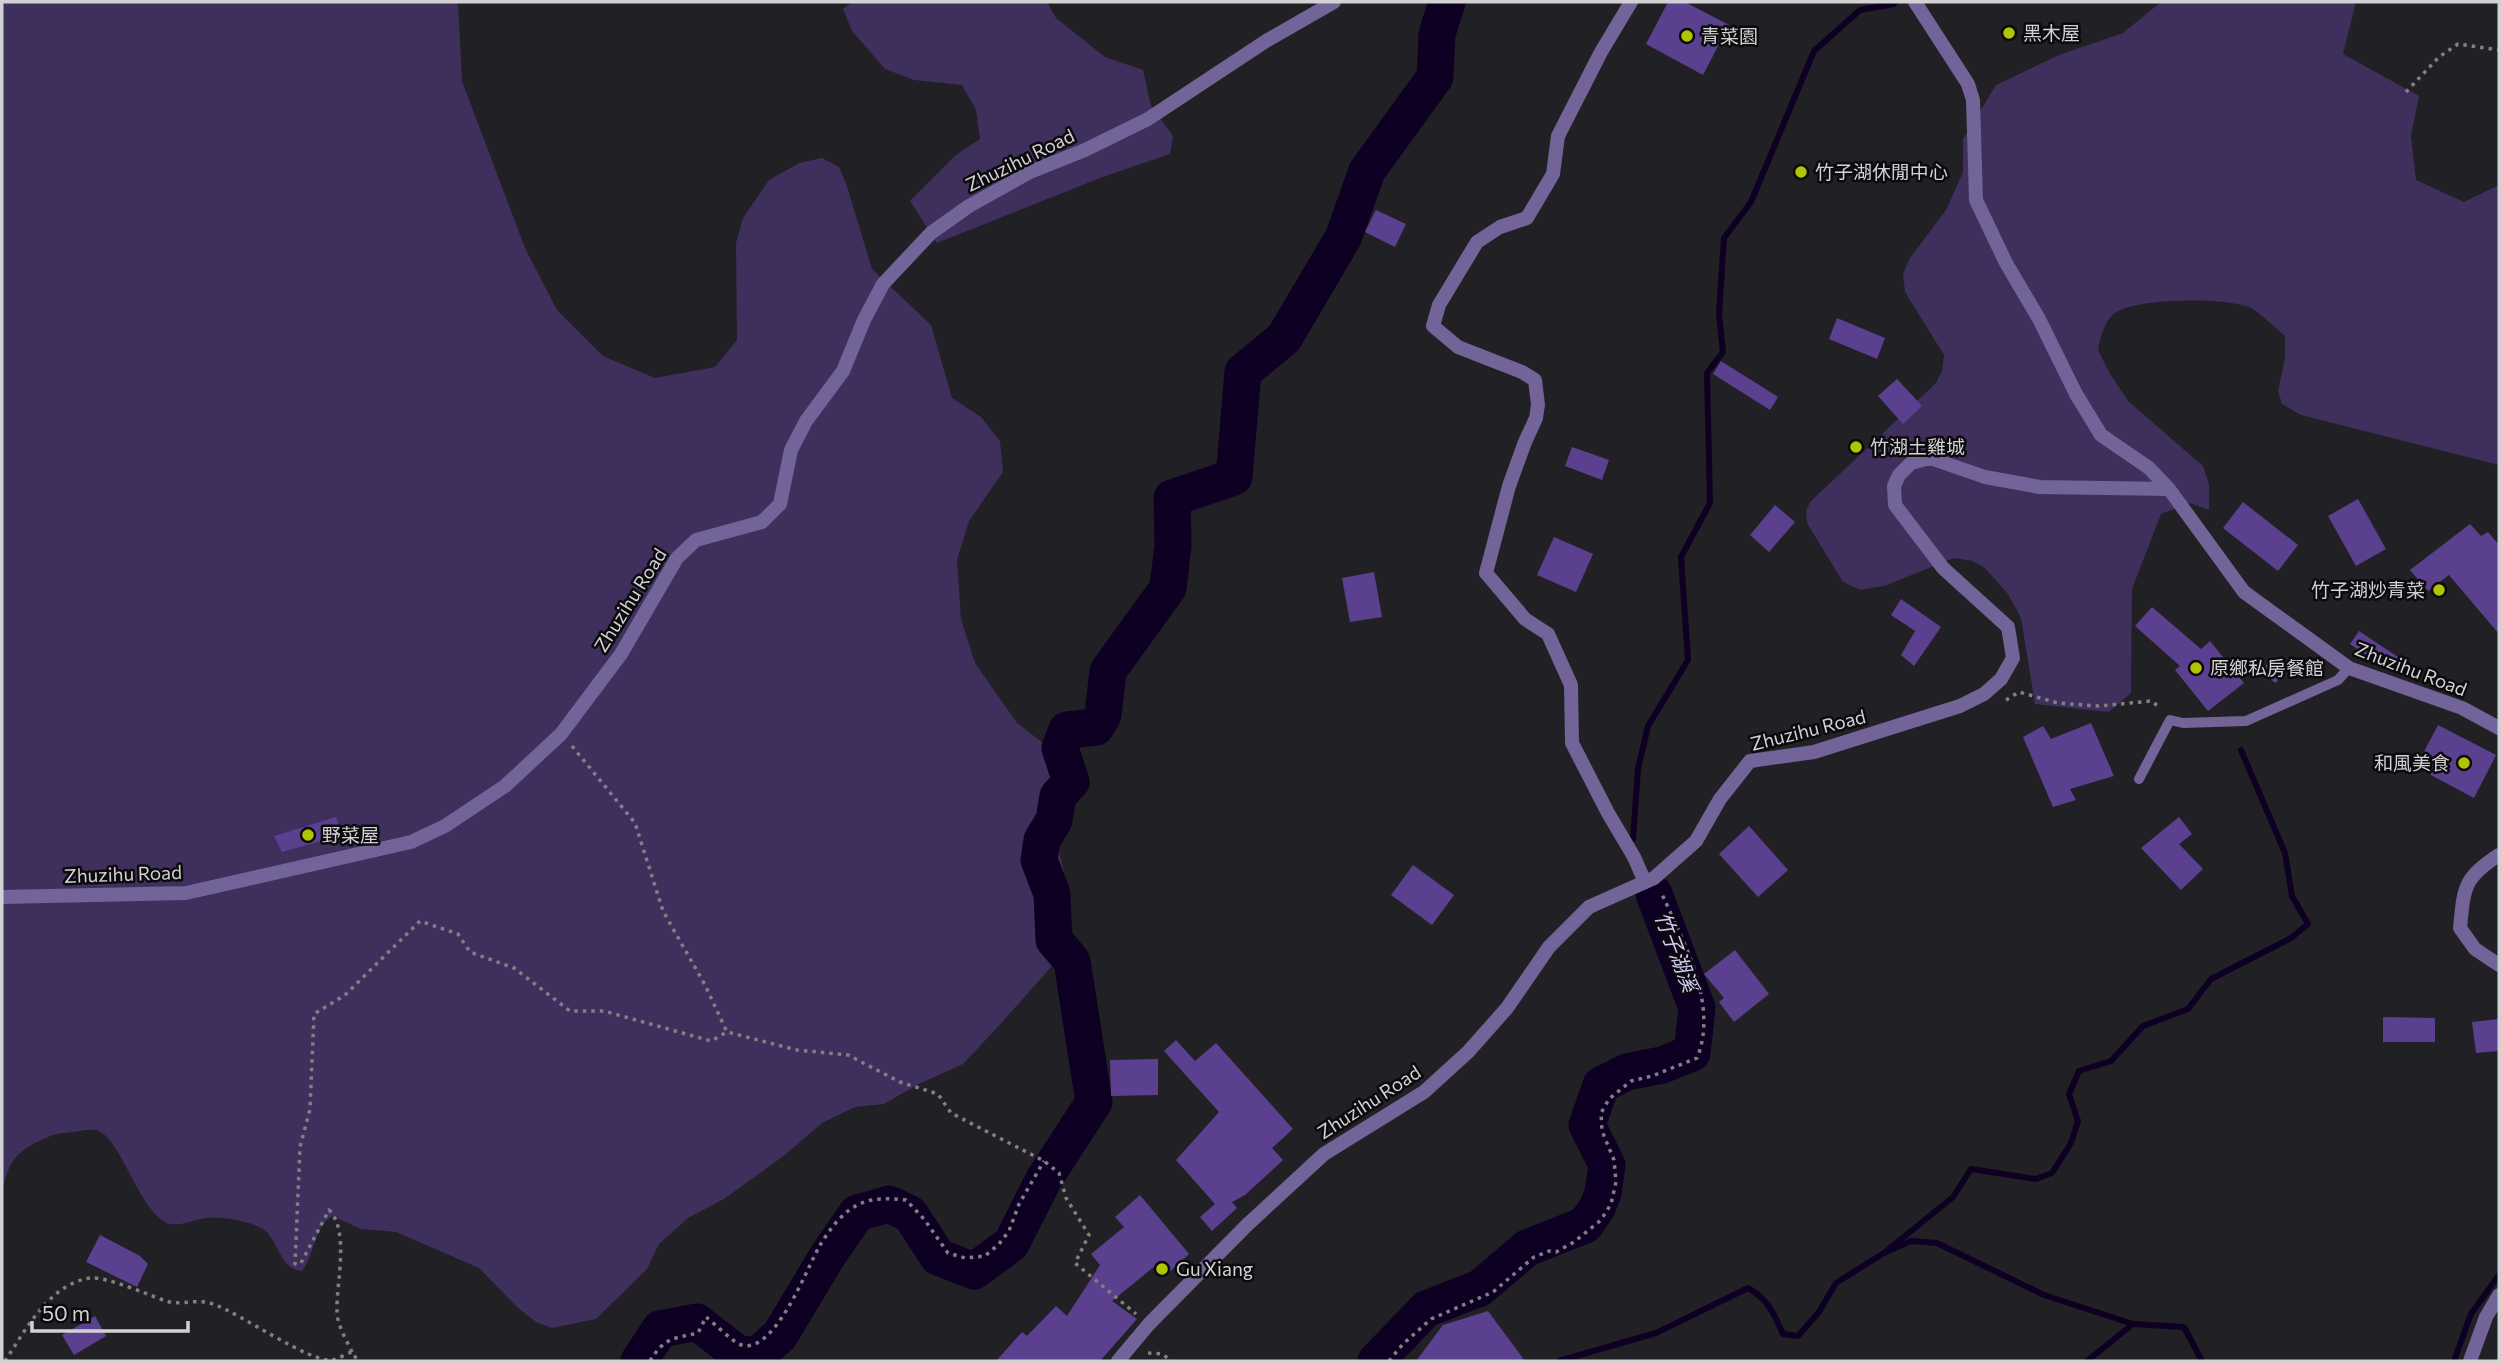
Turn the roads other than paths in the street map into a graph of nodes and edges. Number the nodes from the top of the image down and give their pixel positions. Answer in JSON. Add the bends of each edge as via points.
{"nodes":[{"id":1,"x":1334,"y":2,"type":"edge"},
{"id":2,"x":1632,"y":2,"type":"edge"},
{"id":3,"x":1915,"y":2,"type":"edge"},
{"id":4,"x":2169,"y":489,"type":"junction"},
{"id":5,"x":2349,"y":668,"type":"junction"},
{"id":6,"x":2499,"y":728,"type":"edge"},
{"id":7,"x":2138,"y":779,"type":"dead end"},
{"id":8,"x":2499,"y":855,"type":"edge"},
{"id":9,"x":1650,"y":880,"type":"junction"},
{"id":10,"x":2,"y":897,"type":"edge"},
{"id":11,"x":2499,"y":965,"type":"edge"},
{"id":12,"x":2499,"y":1296,"type":"edge"},
{"id":13,"x":1122,"y":1356,"type":"edge"},
{"id":14,"x":2470,"y":1361,"type":"edge"}],
"edges":[{"from":1,"to":10,"type":"street","name":"Zhuzihu Road","via":[[1148,119],[1030,172],[931,233],[883,284],[843,371],[791,450],[780,504],[762,522],[696,540],[677,558],[621,654],[561,734],[505,786],[445,826],[411,842],[186,893]]},
{"from":2,"to":9,"type":"street","via":[[1558,136],[1553,174],[1527,218],[1500,227],[1477,242],[1439,305],[1433,326],[1458,347],[1535,380],[1536,418],[1509,486],[1486,573],[1525,619],[1548,635],[1571,685],[1572,743]]},
{"from":3,"to":4,"type":"street","name":"Zhuzihu Road","via":[[1968,84],[1973,100],[1976,200],[2006,263],[2101,435],[2149,468]]},
{"from":4,"to":5,"type":"street","name":"Zhuzihu Road","via":[[2244,592]]},
{"from":4,"to":9,"type":"street","name":"Zhuzihu Road","via":[[2040,487],[1985,477],[1930,458],[1911,463],[1894,486],[1895,505],[1943,568],[2008,627],[2013,658],[2001,679],[1984,694],[1960,705],[1814,752],[1750,761],[1720,799],[1696,841]]},
{"from":5,"to":6,"type":"street","name":"Zhuzihu Road","via":[[2462,708]]},
{"from":5,"to":7,"type":"lane","via":[[2338,680],[2246,721],[2170,720]]},
{"from":8,"to":11,"type":"street","via":[[2481,866],[2464,889],[2460,928],[2474,949]]},
{"from":9,"to":13,"type":"street","name":"Zhuzihu Road","via":[[1589,907],[1549,947],[1507,1008],[1468,1052],[1424,1092],[1324,1154],[1247,1225]]},
{"from":12,"to":14,"type":"street"}]}
